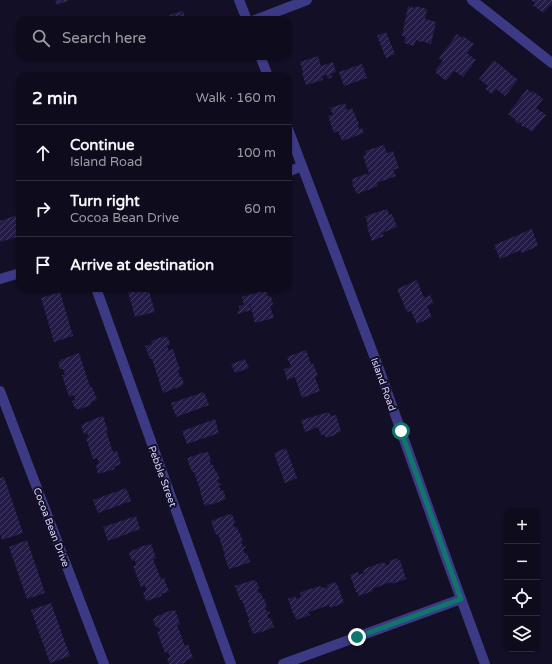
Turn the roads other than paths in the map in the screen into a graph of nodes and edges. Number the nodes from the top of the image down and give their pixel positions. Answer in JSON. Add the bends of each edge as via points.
{"nodes":[{"id":1,"x":239,"y":0,"type":"edge"},
{"id":2,"x":307,"y":0,"type":"edge"},
{"id":3,"x":472,"y":0,"type":"edge"},
{"id":4,"x":245,"y":16,"type":"edge"},
{"id":5,"x":265,"y":16,"type":"edge"},
{"id":6,"x":262,"y":60,"type":"edge"},
{"id":7,"x":552,"y":63,"type":"edge"},
{"id":8,"x":266,"y":72,"type":"edge"},
{"id":9,"x":292,"y":140,"type":"edge"},
{"id":10,"x":302,"y":166,"type":"junction"},
{"id":11,"x":292,"y":170,"type":"edge"},
{"id":12,"x":16,"y":274,"type":"edge"},
{"id":13,"x":0,"y":279,"type":"edge"},
{"id":14,"x":97,"y":292,"type":"edge"},
{"id":15,"x":0,"y":391,"type":"edge"},
{"id":16,"x":461,"y":599,"type":"junction"},
{"id":17,"x":104,"y":664,"type":"edge"},
{"id":18,"x":231,"y":664,"type":"edge"},
{"id":19,"x":283,"y":664,"type":"edge"},
{"id":20,"x":485,"y":664,"type":"edge"}],
"edges":[{"from":1,"to":4,"type":"street"},
{"from":2,"to":5,"type":"street"},
{"from":3,"to":7,"type":"street"},
{"from":6,"to":8,"type":"street"},
{"from":9,"to":10,"type":"street","name":"Island Road"},
{"from":10,"to":11,"type":"street"},
{"from":10,"to":16,"type":"street","name":"Island Road","via":[[379,369]]},
{"from":12,"to":13,"type":"street"},
{"from":14,"to":18,"type":"street","name":"Pebble Street"},
{"from":15,"to":17,"type":"street","name":"Cocoa Bean Drive"},
{"from":16,"to":19,"type":"street"},
{"from":16,"to":20,"type":"street","name":"Island Road"}]}
